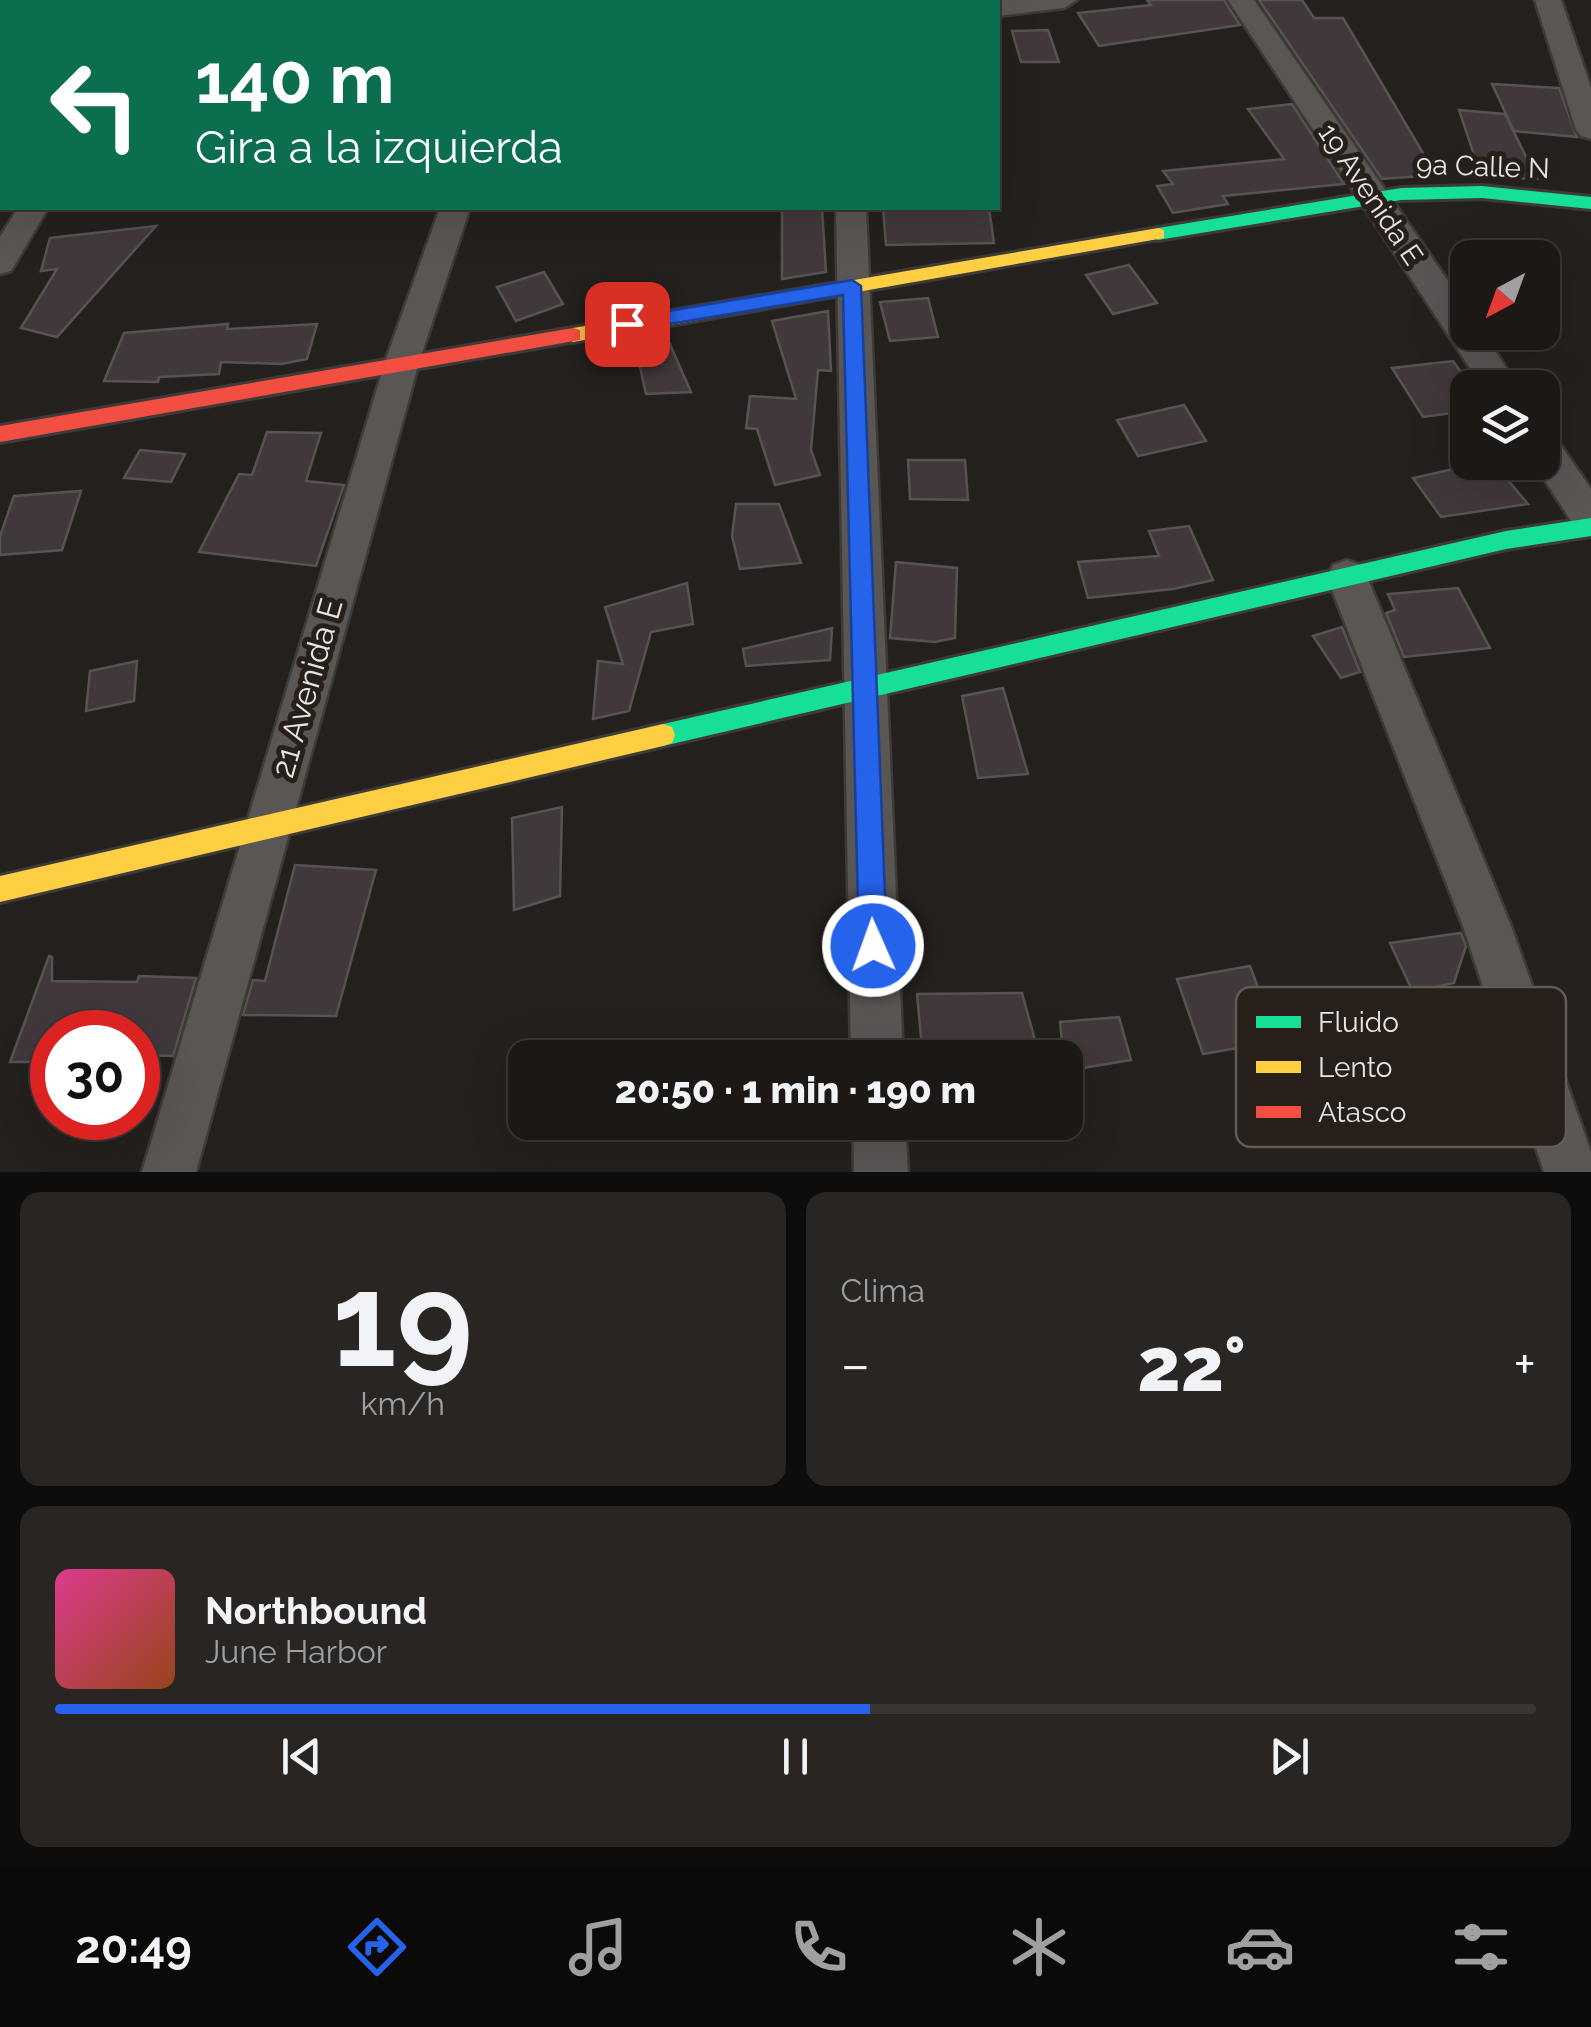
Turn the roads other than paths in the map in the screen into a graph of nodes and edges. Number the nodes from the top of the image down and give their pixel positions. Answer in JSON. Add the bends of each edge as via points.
{"nodes":[{"id":1,"x":1064,"y":0,"type":"edge"},
{"id":2,"x":1241,"y":0,"type":"edge"},
{"id":3,"x":1548,"y":0,"type":"edge"},
{"id":4,"x":1000,"y":8,"type":"edge"},
{"id":5,"x":1591,"y":130,"type":"edge"},
{"id":6,"x":1373,"y":197,"type":"junction"},
{"id":7,"x":1591,"y":202,"type":"edge"},
{"id":8,"x":33,"y":210,"type":"edge"},
{"id":9,"x":454,"y":210,"type":"edge"},
{"id":10,"x":851,"y":210,"type":"edge"},
{"id":11,"x":0,"y":262,"type":"edge"},
{"id":12,"x":852,"y":286,"type":"junction"},
{"id":13,"x":402,"y":362,"type":"junction"},
{"id":14,"x":1490,"y":370,"type":"edge"},
{"id":15,"x":0,"y":434,"type":"edge"},
{"id":16,"x":1560,"y":476,"type":"edge"},
{"id":17,"x":1591,"y":523,"type":"edge"},
{"id":18,"x":1347,"y":577,"type":"junction"},
{"id":19,"x":865,"y":686,"type":"junction"},
{"id":20,"x":267,"y":826,"type":"junction"},
{"id":21,"x":0,"y":889,"type":"edge"},
{"id":22,"x":1508,"y":987,"type":"edge"},
{"id":23,"x":876,"y":1040,"type":"edge"},
{"id":24,"x":880,"y":1140,"type":"edge"},
{"id":25,"x":1562,"y":1147,"type":"edge"},
{"id":26,"x":169,"y":1172,"type":"edge"},
{"id":27,"x":881,"y":1172,"type":"edge"},
{"id":28,"x":1571,"y":1172,"type":"edge"}],
"edges":[{"from":1,"to":4,"type":"street"},
{"from":2,"to":6,"type":"street","name":"19 Avenida E"},
{"from":3,"to":5,"type":"street"},
{"from":6,"to":7,"type":"street","name":"9a Calle N","via":[[1429,190]]},
{"from":6,"to":12,"type":"street","name":"9a Calle N"},
{"from":6,"to":14,"type":"street","name":"19 Avenida E"},
{"from":8,"to":11,"type":"street"},
{"from":9,"to":13,"type":"street","name":"21 Avenida E"},
{"from":10,"to":12,"type":"street"},
{"from":12,"to":13,"type":"street","name":"9a Calle N"},
{"from":12,"to":19,"type":"street"},
{"from":13,"to":15,"type":"street","name":"9a Calle N"},
{"from":13,"to":20,"type":"street","name":"21 Avenida E"},
{"from":16,"to":17,"type":"street"},
{"from":17,"to":18,"type":"street"},
{"from":18,"to":19,"type":"street"},
{"from":18,"to":22,"type":"street"},
{"from":19,"to":20,"type":"street"},
{"from":19,"to":23,"type":"street"},
{"from":20,"to":21,"type":"street"},
{"from":20,"to":26,"type":"street","name":"21 Avenida E"},
{"from":24,"to":27,"type":"street"},
{"from":25,"to":28,"type":"street"}]}
